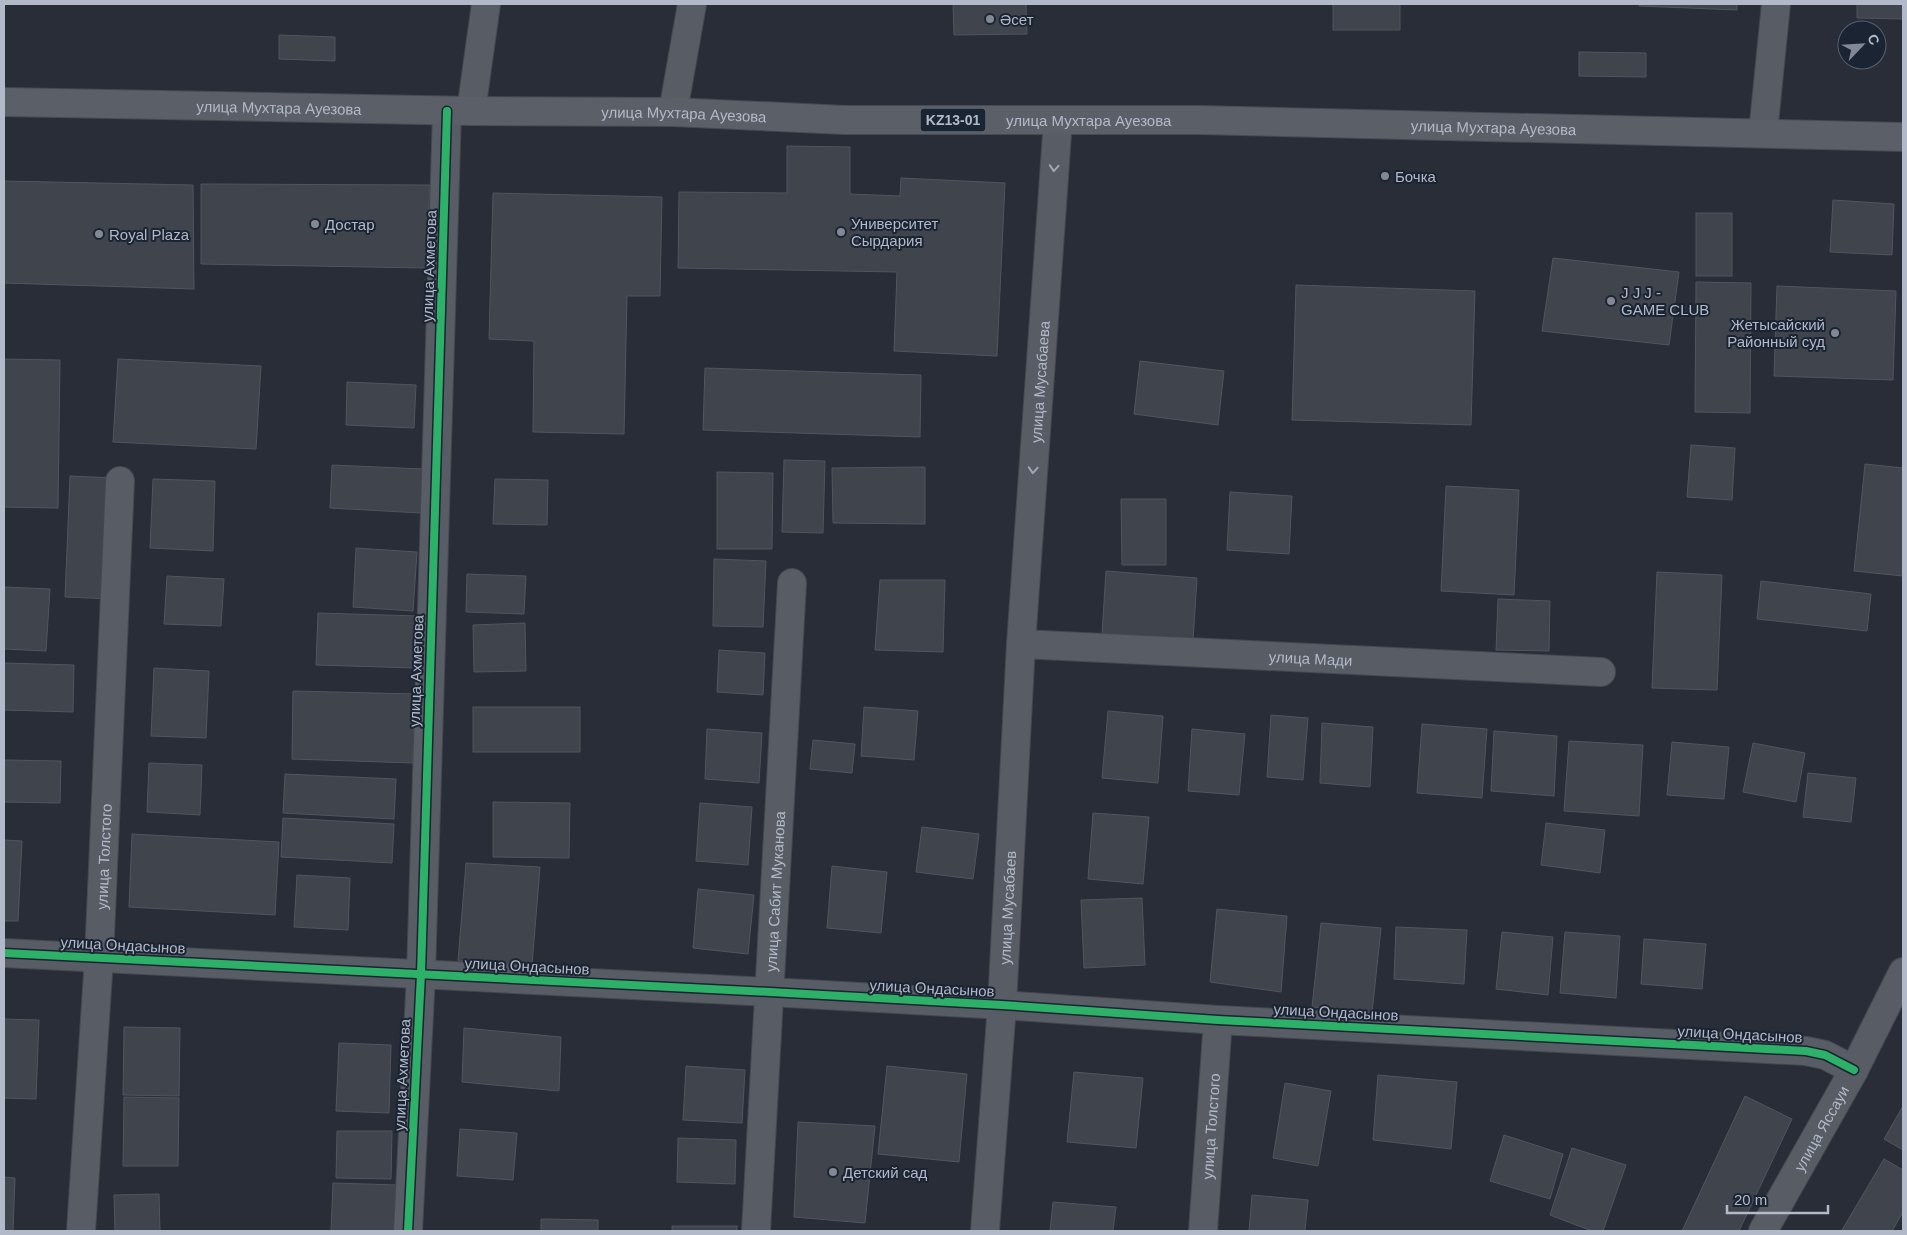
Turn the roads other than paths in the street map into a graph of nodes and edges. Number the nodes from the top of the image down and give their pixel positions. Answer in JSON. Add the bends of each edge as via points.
{"nodes":[{"id":1,"x":486,"y":4,"type":"edge"},
{"id":2,"x":692,"y":4,"type":"edge"},
{"id":3,"x":1776,"y":4,"type":"edge"},
{"id":4,"x":4,"y":102,"type":"edge"},
{"id":5,"x":459,"y":111,"type":"junction"},
{"id":6,"x":673,"y":112,"type":"junction"},
{"id":7,"x":1058,"y":120,"type":"junction"},
{"id":8,"x":1763,"y":132,"type":"junction"},
{"id":9,"x":1903,"y":137,"type":"edge"},
{"id":10,"x":120,"y":481,"type":"dead end"},
{"id":11,"x":792,"y":583,"type":"dead end"},
{"id":12,"x":1021,"y":644,"type":"junction"},
{"id":13,"x":1601,"y":672,"type":"dead end"},
{"id":14,"x":4,"y":953,"type":"edge"},
{"id":15,"x":99,"y":958,"type":"junction"},
{"id":16,"x":1903,"y":972,"type":"edge"},
{"id":17,"x":421,"y":974,"type":"junction"},
{"id":18,"x":770,"y":992,"type":"junction"},
{"id":19,"x":1002,"y":1005,"type":"junction"},
{"id":20,"x":1218,"y":1020,"type":"junction"},
{"id":21,"x":1854,"y":1070,"type":"junction"},
{"id":22,"x":81,"y":1231,"type":"edge"},
{"id":23,"x":408,"y":1231,"type":"edge"},
{"id":24,"x":756,"y":1231,"type":"edge"},
{"id":25,"x":985,"y":1231,"type":"edge"},
{"id":26,"x":1203,"y":1231,"type":"edge"},
{"id":27,"x":1763,"y":1231,"type":"edge"}],
"edges":[{"from":1,"to":5,"type":"street","name":"улица Ахметова"},
{"from":2,"to":6,"type":"street"},
{"from":3,"to":8,"type":"street"},
{"from":4,"to":5,"type":"main road","name":"улица Мухтара Ауезова","number":"KZ13-01"},
{"from":5,"to":6,"type":"main road","name":"улица Мухтара Ауезова","number":"KZ13-01"},
{"from":5,"to":17,"type":"street","name":"улица Ахметова"},
{"from":6,"to":7,"type":"main road","name":"улица Мухтара Ауезова","number":"KZ13-01","via":[[844,120]]},
{"from":7,"to":8,"type":"main road","name":"улица Мухтара Ауезова","number":"KZ13-01"},
{"from":7,"to":12,"type":"street","name":"улица Мусабаева","one_way":true},
{"from":8,"to":9,"type":"main road","name":"улица Мухтара Ауезова","number":"KZ13-01"},
{"from":10,"to":15,"type":"street","name":"улица Толстого"},
{"from":11,"to":18,"type":"street","name":"улица Сабит Муканова"},
{"from":12,"to":13,"type":"street","name":"улица Мади"},
{"from":12,"to":19,"type":"street","name":"улица Мусабаев"},
{"from":14,"to":15,"type":"street","name":"улица Ондасынов"},
{"from":15,"to":17,"type":"street","name":"улица Ондасынов"},
{"from":15,"to":22,"type":"street","name":"улица Толстого"},
{"from":16,"to":21,"type":"street","name":"улица Яссауи"},
{"from":17,"to":18,"type":"street","name":"улица Ондасынов"},
{"from":17,"to":23,"type":"street","name":"улица Ахметова"},
{"from":18,"to":19,"type":"street","name":"улица Ондасынов"},
{"from":18,"to":24,"type":"street","name":"улица Сабит Муканова"},
{"from":19,"to":20,"type":"street","name":"улица Ондасынов"},
{"from":19,"to":25,"type":"street","name":"улица Мусабаев"},
{"from":20,"to":21,"type":"street","name":"улица Ондасынов","via":[[1806,1051],[1825,1055]]},
{"from":20,"to":26,"type":"street","name":"улица Толстого"},
{"from":21,"to":27,"type":"street","name":"улица Яссауи"}]}
